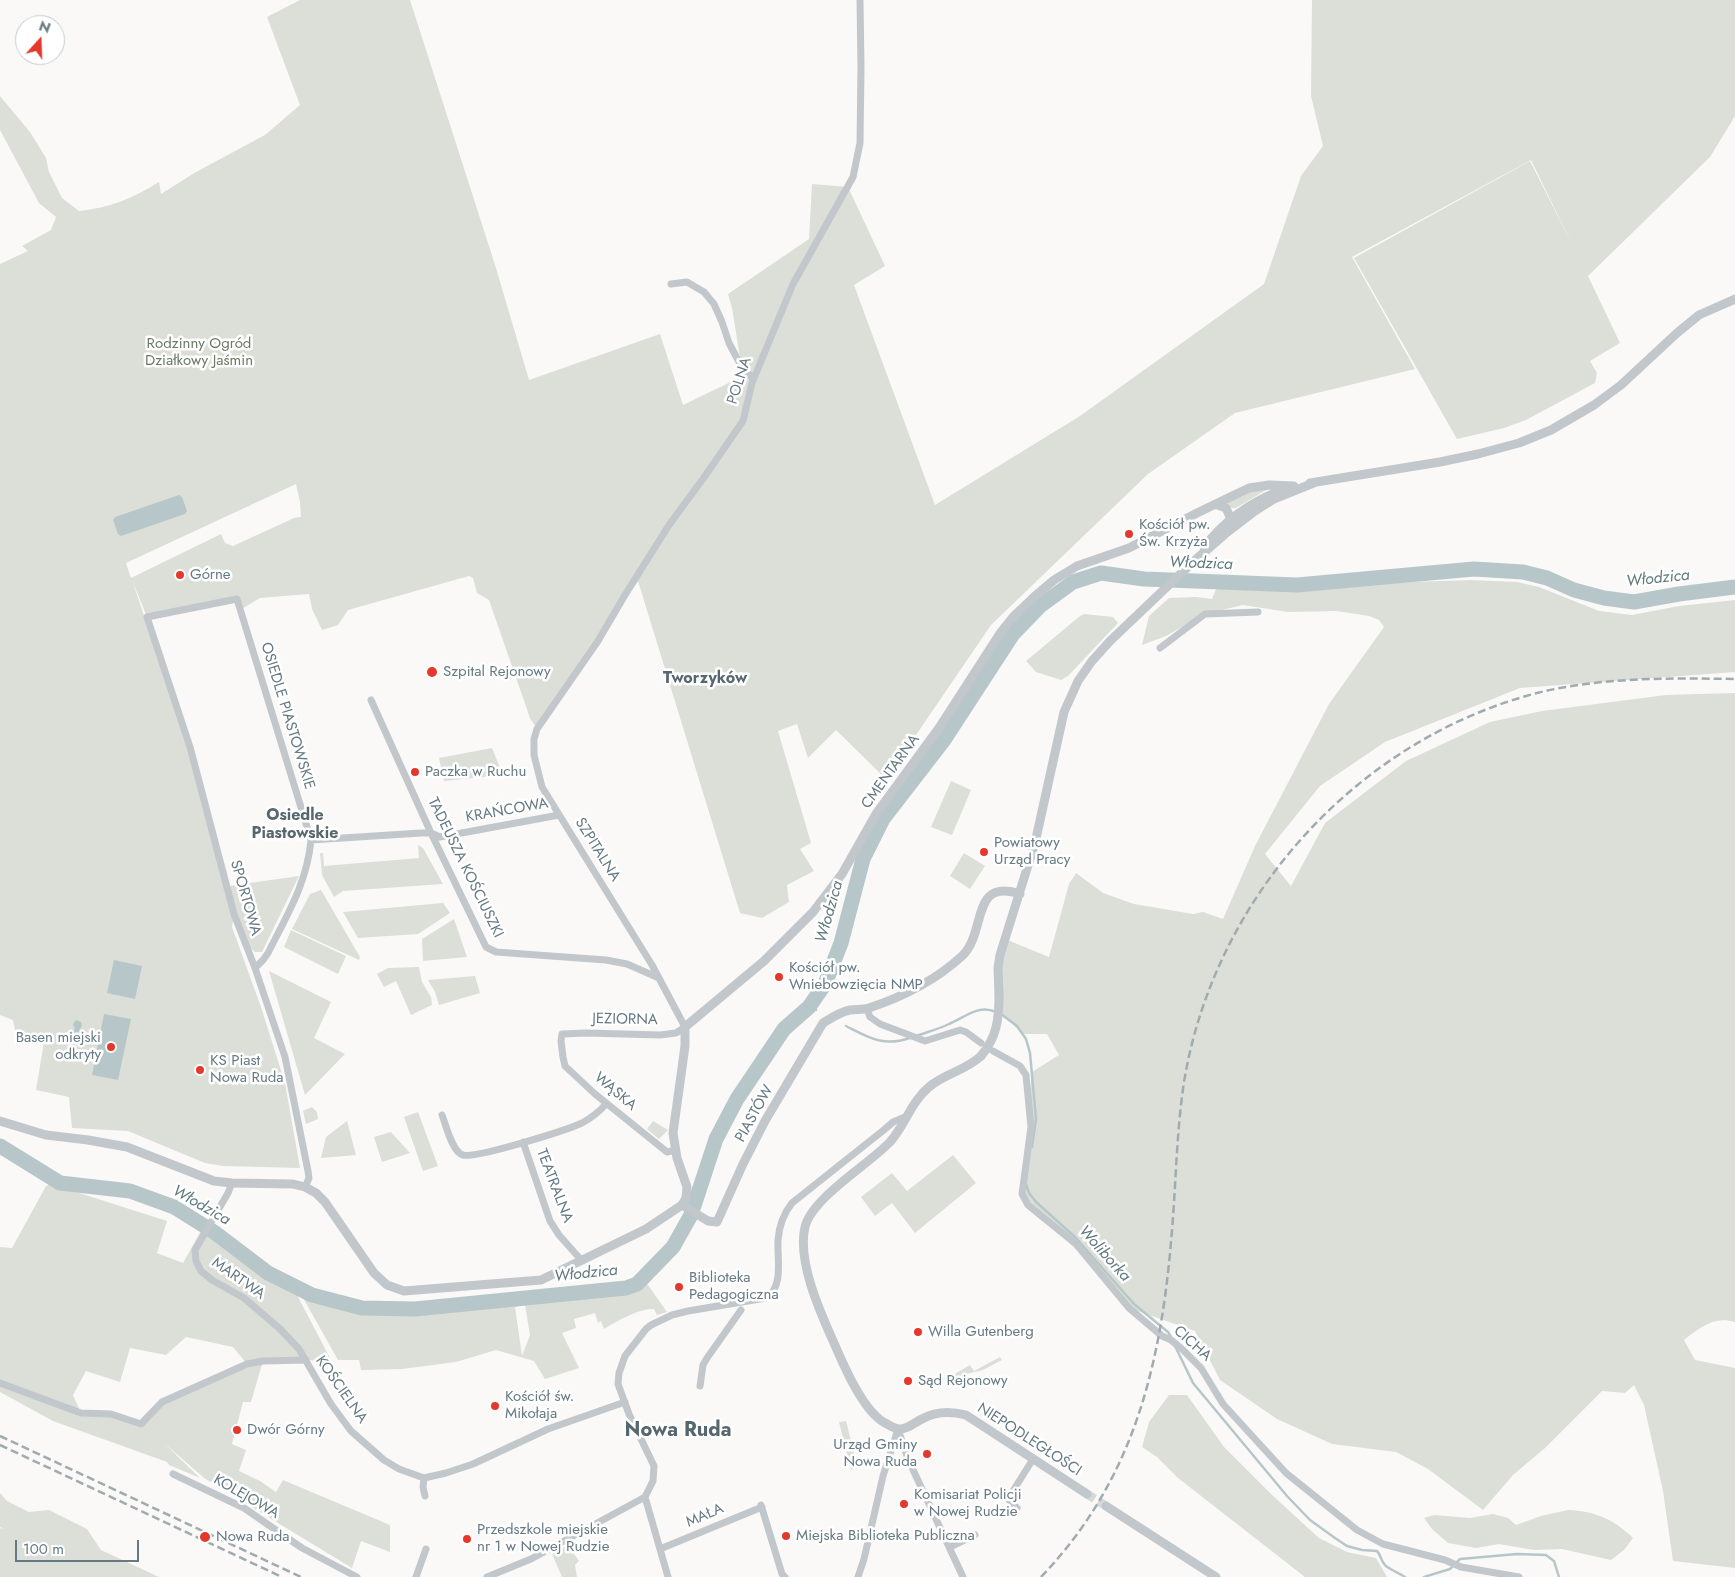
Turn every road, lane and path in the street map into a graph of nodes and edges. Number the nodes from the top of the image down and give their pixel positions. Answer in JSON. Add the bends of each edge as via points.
{"nodes":[{"id":1,"x":860,"y":0,"type":"edge"},
{"id":2,"x":671,"y":284,"type":"dead end"},
{"id":3,"x":1735,"y":299,"type":"edge"},
{"id":4,"x":753,"y":379,"type":"junction"},
{"id":5,"x":1316,"y":482,"type":"junction"},
{"id":6,"x":1294,"y":486,"type":"junction"},
{"id":7,"x":1215,"y":504,"type":"junction"},
{"id":8,"x":1230,"y":521,"type":"junction"},
{"id":9,"x":1208,"y":549,"type":"junction"},
{"id":10,"x":1193,"y":562,"type":"junction"},
{"id":11,"x":1258,"y":612,"type":"dead end"},
{"id":12,"x":147,"y":617,"type":"joint"},
{"id":13,"x":1160,"y":648,"type":"dead end"},
{"id":14,"x":371,"y":700,"type":"dead end"},
{"id":15,"x":537,"y":729,"type":"joint"},
{"id":16,"x":559,"y":816,"type":"junction"},
{"id":17,"x":431,"y":834,"type":"junction"},
{"id":18,"x":311,"y":840,"type":"junction"},
{"id":19,"x":1020,"y":894,"type":"junction"},
{"id":20,"x":255,"y":968,"type":"junction"},
{"id":21,"x":660,"y":978,"type":"junction"},
{"id":22,"x":870,"y":1008,"type":"junction"},
{"id":23,"x":685,"y":1027,"type":"junction"},
{"id":24,"x":562,"y":1034,"type":"joint"},
{"id":25,"x":606,"y":1104,"type":"junction"},
{"id":26,"x":442,"y":1115,"type":"dead end"},
{"id":27,"x":905,"y":1117,"type":"junction"},
{"id":28,"x":0,"y":1121,"type":"edge"},
{"id":29,"x":523,"y":1142,"type":"junction"},
{"id":30,"x":676,"y":1150,"type":"junction"},
{"id":31,"x":232,"y":1183,"type":"junction"},
{"id":32,"x":305,"y":1187,"type":"junction"},
{"id":33,"x":684,"y":1206,"type":"junction"},
{"id":34,"x":582,"y":1261,"type":"junction"},
{"id":35,"x":741,"y":1310,"type":"dead end"},
{"id":36,"x":306,"y":1360,"type":"junction"},
{"id":37,"x":0,"y":1384,"type":"edge"},
{"id":38,"x":700,"y":1386,"type":"dead end"},
{"id":39,"x":625,"y":1402,"type":"junction"},
{"id":40,"x":898,"y":1429,"type":"junction"},
{"id":41,"x":1033,"y":1459,"type":"junction"},
{"id":42,"x":173,"y":1474,"type":"dead end"},
{"id":43,"x":424,"y":1478,"type":"junction"},
{"id":44,"x":1087,"y":1494,"type":"tunnel mouth"},
{"id":45,"x":425,"y":1496,"type":"dead end"},
{"id":46,"x":645,"y":1497,"type":"junction"},
{"id":47,"x":1106,"y":1506,"type":"tunnel mouth"},
{"id":48,"x":1017,"y":1508,"type":"dead end"},
{"id":49,"x":975,"y":1535,"type":"dead end"},
{"id":50,"x":950,"y":1547,"type":"junction"},
{"id":51,"x":426,"y":1549,"type":"dead end"},
{"id":52,"x":660,"y":1549,"type":"junction"},
{"id":53,"x":357,"y":1577,"type":"edge"},
{"id":54,"x":416,"y":1577,"type":"edge"},
{"id":55,"x":487,"y":1577,"type":"edge"},
{"id":56,"x":668,"y":1577,"type":"edge"},
{"id":57,"x":785,"y":1577,"type":"edge"},
{"id":58,"x":858,"y":1577,"type":"edge"},
{"id":59,"x":963,"y":1577,"type":"edge"},
{"id":60,"x":1216,"y":1577,"type":"edge"},
{"id":61,"x":1519,"y":1577,"type":"edge"}],
"edges":[{"from":1,"to":4,"type":"street","name":"POLNA","via":[[860,143],[853,177],[793,284]]},
{"from":2,"to":4,"type":"street","via":[[687,282],[704,292],[714,304],[736,356]]},
{"from":3,"to":5,"type":"street","via":[[1699,315],[1621,385],[1551,430],[1478,454]]},
{"from":4,"to":15,"type":"street","name":"POLNA","via":[[742,421],[669,526],[598,641]]},
{"from":5,"to":6,"type":"street"},
{"from":5,"to":9,"type":"street","via":[[1262,506]]},
{"from":6,"to":7,"type":"street","name":"CMENTARNA","via":[[1260,485]]},
{"from":6,"to":8,"type":"street","via":[[1261,498]]},
{"from":7,"to":8,"type":"street","via":[[1226,508]]},
{"from":7,"to":23,"type":"street","name":"CMENTARNA","via":[[1129,548],[1077,566],[1054,580],[1013,617],[939,728],[876,814],[842,874],[813,912],[764,961]]},
{"from":8,"to":9,"type":"street","via":[[1228,528]]},
{"from":8,"to":10,"type":"street","via":[[1212,537]]},
{"from":9,"to":10,"type":"street"},
{"from":10,"to":19,"type":"street","via":[[1110,641],[1078,680],[1067,701],[1035,843]]},
{"from":11,"to":13,"type":"street","via":[[1205,614]]},
{"from":12,"to":18,"type":"street","name":"OSIEDLE PIASTOWSKIE","via":[[237,599]]},
{"from":12,"to":20,"type":"street","name":"SPORTOWA","via":[[190,747],[234,914]]},
{"from":14,"to":17,"type":"street","name":"TADEUSZA KOŚCIUSZKI"},
{"from":15,"to":16,"type":"street","name":"SZPITALNA","via":[[534,755],[539,778]]},
{"from":16,"to":17,"type":"street","name":"KRAŃCOWA","via":[[440,837]]},
{"from":16,"to":21,"type":"street","name":"SZPITALNA"},
{"from":17,"to":18,"type":"street"},
{"from":17,"to":21,"type":"street","name":"TADEUSZA KOŚCIUSZKI","via":[[486,947],[496,952],[606,960],[627,964]]},
{"from":18,"to":20,"type":"street","name":"OSIEDLE PIASTOWSKIE","via":[[300,890],[268,953]]},
{"from":19,"to":22,"type":"street","via":[[1003,890],[989,896],[984,901],[973,941],[964,954],[918,987]]},
{"from":19,"to":27,"type":"street","bridge":true,"via":[[1000,955],[998,1022],[990,1045],[967,1068],[943,1077],[929,1087]]},
{"from":20,"to":32,"type":"street","name":"SPORTOWA","via":[[285,1057],[308,1171]]},
{"from":21,"to":23,"type":"street"},
{"from":22,"to":33,"type":"street","name":"PIASTÓW","via":[[850,1010],[822,1023],[765,1121],[717,1222],[708,1222]]},
{"from":22,"to":61,"type":"street","name":"CICHA","via":[[870,1017],[880,1024],[925,1041],[960,1030],[966,1032],[1020,1066],[1026,1076],[1031,1127],[1022,1194],[1028,1205],[1076,1244],[1129,1308],[1201,1368],[1223,1404],[1286,1473],[1356,1530],[1383,1544],[1461,1567]]},
{"from":23,"to":24,"type":"street","name":"JEZIORNA","via":[[676,1033],[660,1035]]},
{"from":23,"to":30,"type":"street","via":[[673,1133]]},
{"from":24,"to":25,"type":"street","name":"WĄSKA","via":[[565,1066]]},
{"from":25,"to":29,"type":"street","name":"TEATRALNA","via":[[582,1122]]},
{"from":25,"to":30,"type":"street","name":"WĄSKA","via":[[667,1152]]},
{"from":26,"to":29,"type":"street","name":"TEATRALNA","via":[[454,1148],[462,1155],[472,1156]]},
{"from":27,"to":39,"type":"street","via":[[893,1122],[792,1203],[778,1238],[778,1278],[772,1295],[672,1315],[641,1333],[625,1356],[619,1373],[618,1384]]},
{"from":27,"to":40,"type":"street","via":[[890,1141],[811,1213],[805,1226],[804,1242],[806,1266],[817,1300],[857,1392],[885,1423]]},
{"from":28,"to":31,"type":"street","via":[[46,1135],[127,1147],[214,1181]]},
{"from":29,"to":34,"type":"street","name":"TEATRALNA","via":[[550,1221]]},
{"from":30,"to":33,"type":"street","via":[[687,1187]]},
{"from":31,"to":32,"type":"street"},
{"from":31,"to":36,"type":"street","name":"MARTWA","via":[[195,1250],[196,1261],[201,1271],[212,1280],[258,1309]]},
{"from":32,"to":34,"type":"street","via":[[325,1202],[374,1273],[387,1285],[404,1291],[541,1280]]},
{"from":33,"to":34,"type":"street"},
{"from":35,"to":38,"type":"street","via":[[706,1358]]},
{"from":36,"to":37,"type":"street","name":"KOŚCIELNA","via":[[247,1364],[162,1402],[141,1424],[112,1414],[81,1413]]},
{"from":36,"to":43,"type":"street","name":"KOŚCIELNA","via":[[351,1431],[392,1465]]},
{"from":39,"to":43,"type":"street","via":[[548,1429],[473,1464]]},
{"from":39,"to":46,"type":"street","via":[[654,1466],[653,1481]]},
{"from":40,"to":41,"type":"street","name":"NIEPODLEGŁOŚCI","via":[[938,1413],[954,1412],[966,1415]]},
{"from":40,"to":50,"type":"street","via":[[908,1459]]},
{"from":40,"to":58,"type":"street"},
{"from":41,"to":44,"type":"street","name":"NIEPODLEGŁOŚCI"},
{"from":41,"to":48,"type":"street","via":[[1008,1499]]},
{"from":42,"to":53,"type":"street","name":"KOLEJOWA","via":[[244,1508],[302,1548]]},
{"from":43,"to":45,"type":"street"},
{"from":46,"to":52,"type":"street"},
{"from":46,"to":55,"type":"street","via":[[531,1559]]},
{"from":47,"to":60,"type":"street"},
{"from":49,"to":50,"type":"street"},
{"from":50,"to":59,"type":"street"},
{"from":51,"to":54,"type":"street"},
{"from":52,"to":56,"type":"street"},
{"from":52,"to":57,"type":"street","name":"MAŁA","via":[[761,1506]]}]}
